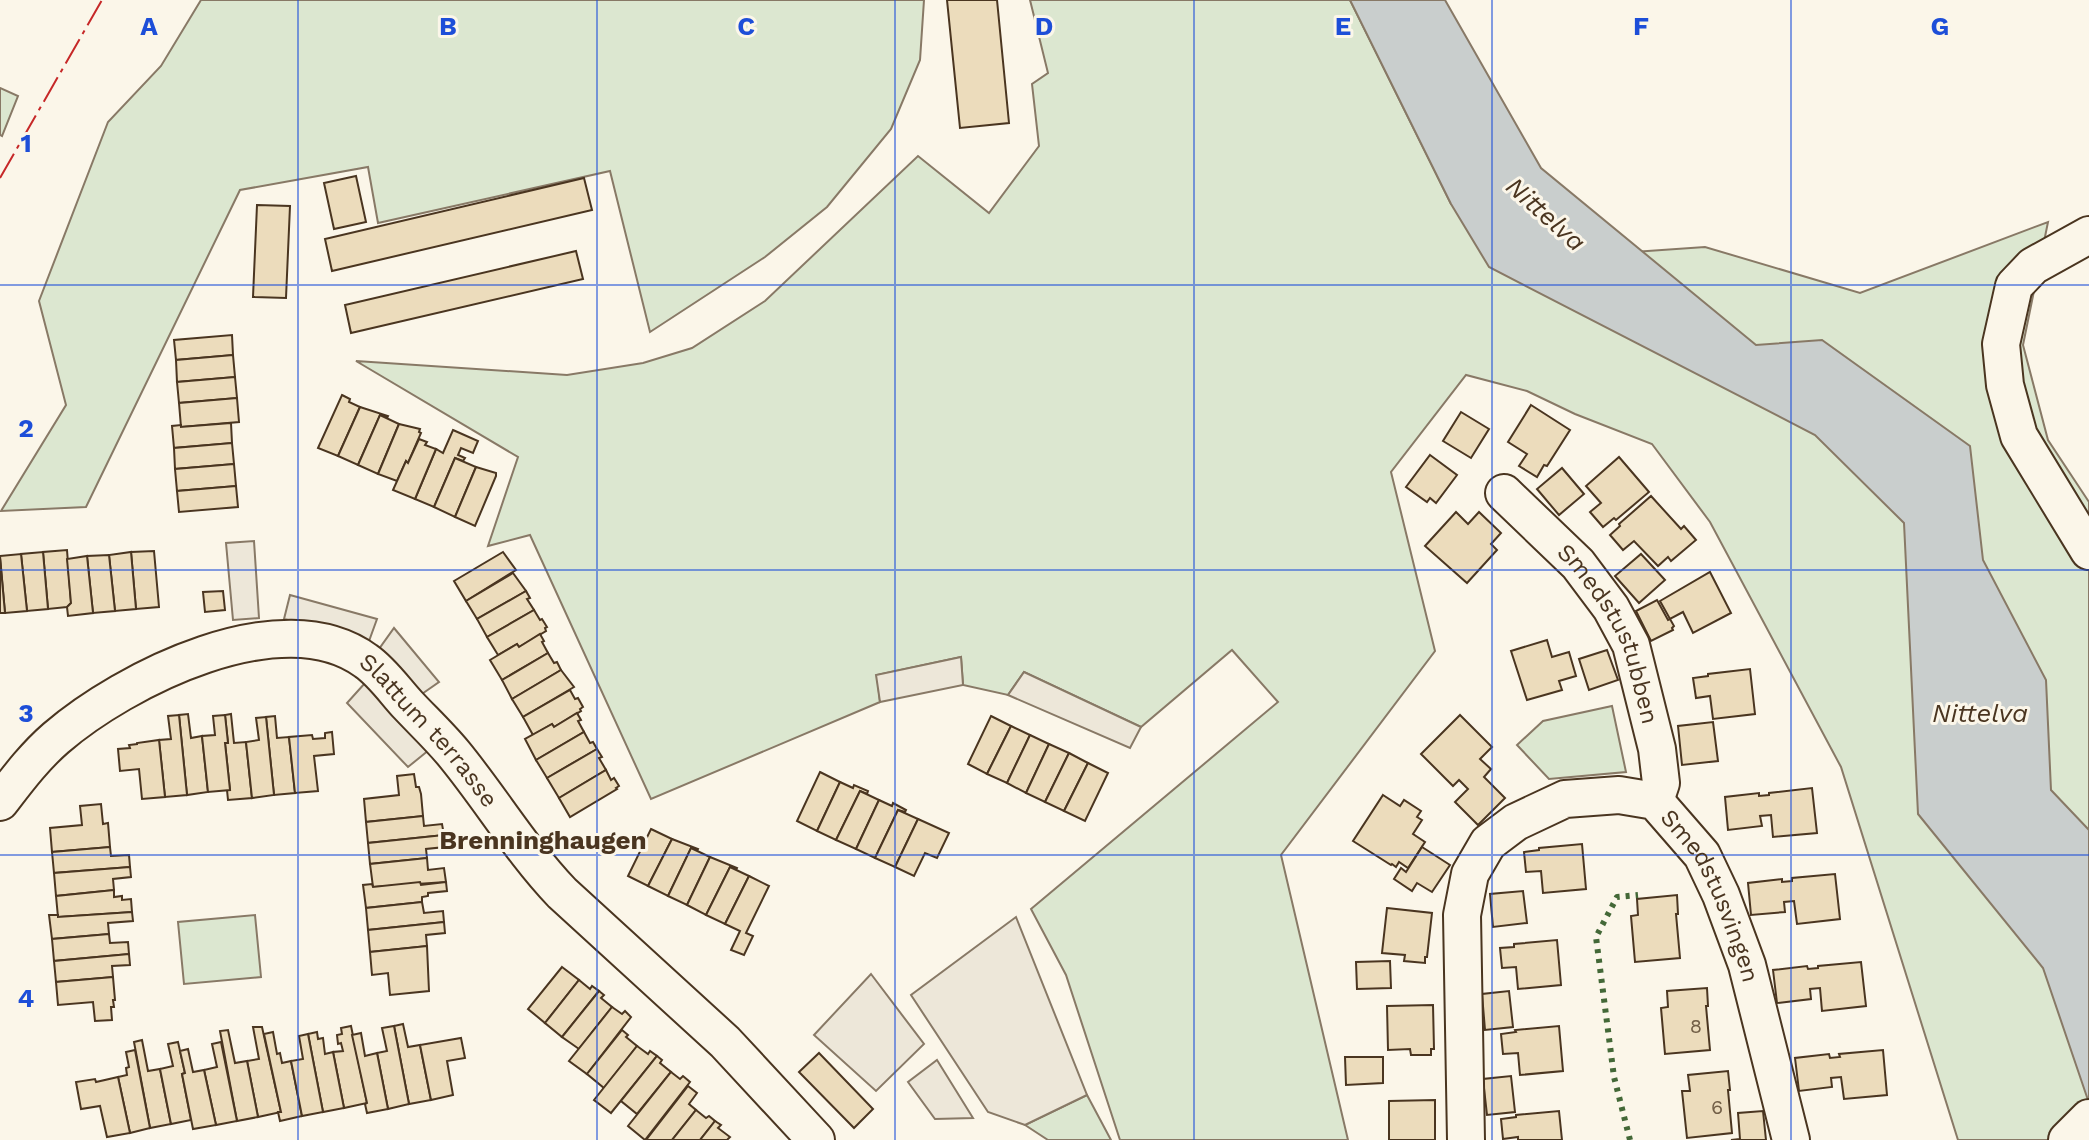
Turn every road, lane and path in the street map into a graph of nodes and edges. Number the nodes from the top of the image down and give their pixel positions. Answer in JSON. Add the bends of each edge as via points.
{"nodes":[{"id":1,"x":2089,"y":235,"type":"edge"},
{"id":2,"x":1504,"y":493,"type":"dead end"},
{"id":3,"x":2089,"y":551,"type":"edge"},
{"id":4,"x":1655,"y":801,"type":"junction"},
{"id":5,"x":0,"y":802,"type":"edge"},
{"id":6,"x":816,"y":1140,"type":"edge"},
{"id":7,"x":1466,"y":1140,"type":"edge"},
{"id":8,"x":1791,"y":1140,"type":"edge"}],
"edges":[{"from":1,"to":3,"type":"street","via":[[2033,266],[2014,286],[2001,344],[2019,436]]},
{"from":2,"to":4,"type":"street","name":"Smedstustubben","via":[[1578,564],[1631,645],[1657,749],[1661,783]]},
{"from":4,"to":7,"type":"street","name":"Smedstusvingen","via":[[1619,795],[1565,799],[1516,822],[1488,843],[1470,874],[1462,915]]},
{"from":4,"to":8,"type":"street","name":"Smedstusvingen","via":[[1702,855],[1721,895],[1747,965]]},
{"from":5,"to":6,"type":"street","name":"Slattum terrasse","via":[[54,739],[93,710],[167,670],[226,647],[273,639],[336,644],[367,661],[453,753],[562,893],[725,1042]]}]}
